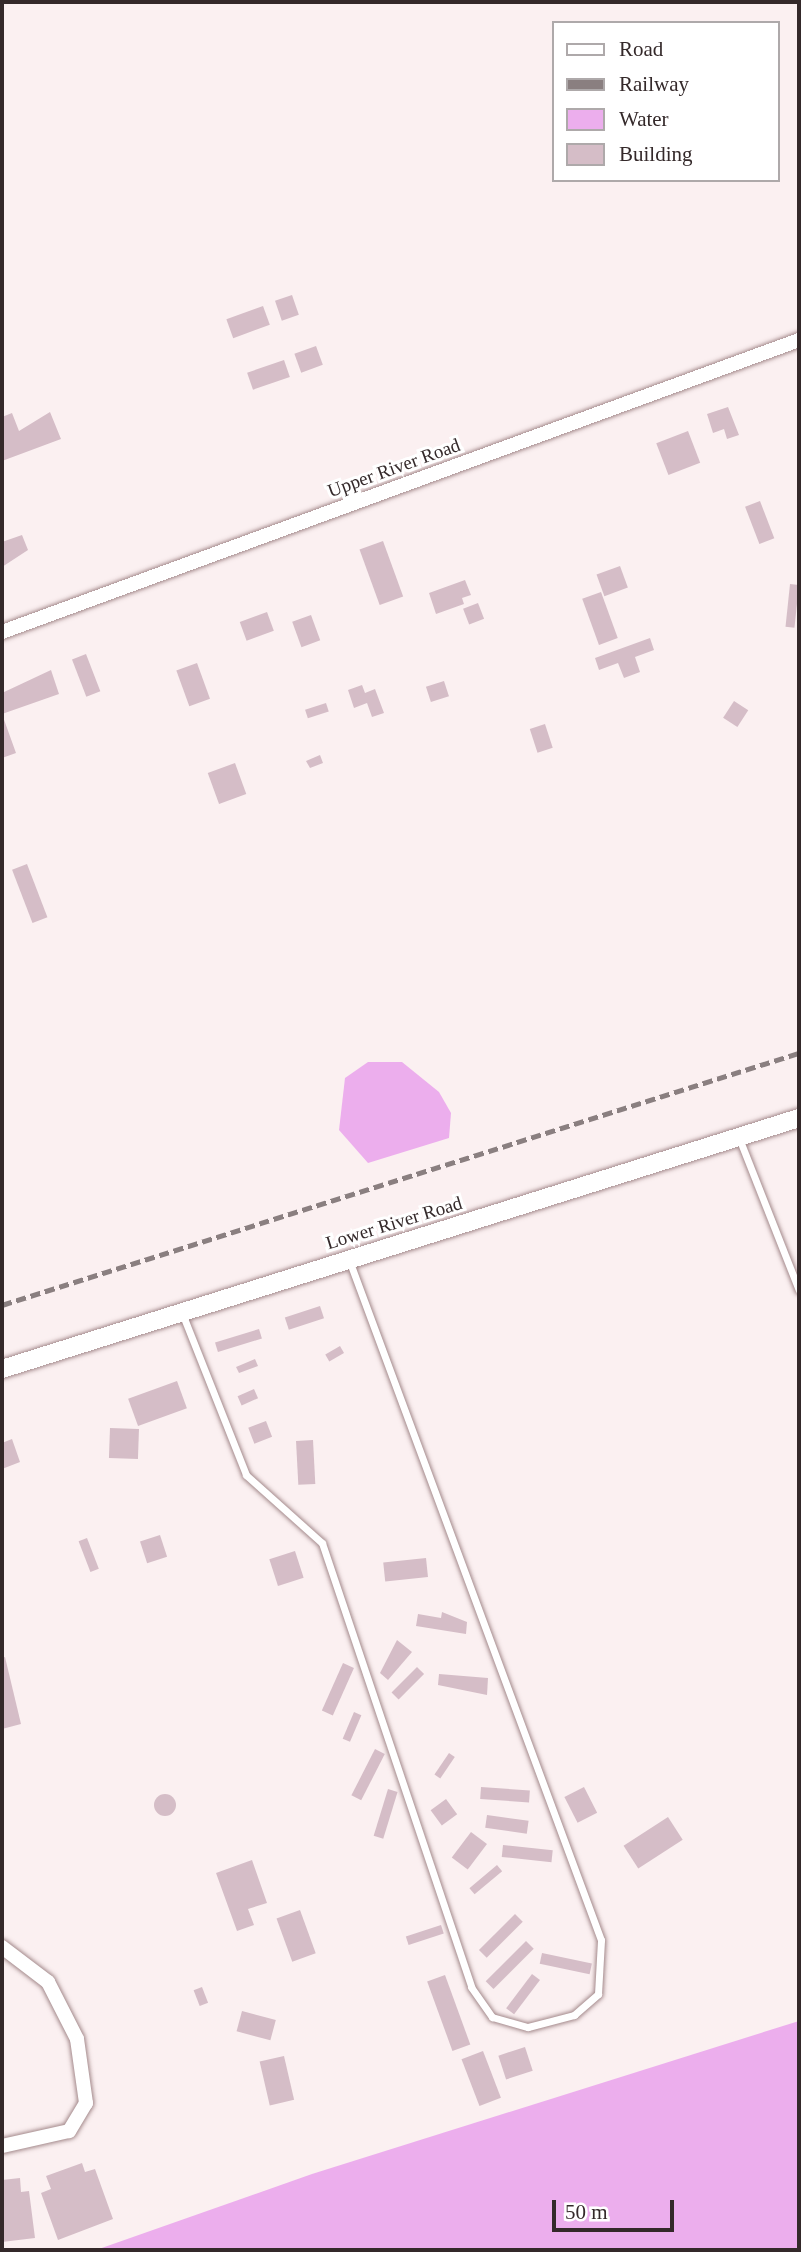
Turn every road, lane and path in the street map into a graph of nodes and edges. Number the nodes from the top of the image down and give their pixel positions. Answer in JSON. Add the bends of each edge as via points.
{"nodes":[{"id":1,"x":799,"y":340,"type":"edge"},
{"id":2,"x":2,"y":632,"type":"edge"},
{"id":3,"x":799,"y":1118,"type":"edge"},
{"id":4,"x":738,"y":1138,"type":"junction"},
{"id":5,"x":348,"y":1259,"type":"junction"},
{"id":6,"x":799,"y":1290,"type":"edge"},
{"id":7,"x":181,"y":1311,"type":"junction"},
{"id":8,"x":2,"y":1369,"type":"edge"},
{"id":9,"x":2,"y":1947,"type":"edge"},
{"id":10,"x":2,"y":2146,"type":"edge"}],
"edges":[{"from":1,"to":2,"type":"street","name":"Upper River Road"},
{"from":3,"to":4,"type":"street","name":"Lower River Road"},
{"from":4,"to":5,"type":"street","name":"Lower River Road"},
{"from":4,"to":6,"type":"lane"},
{"from":5,"to":7,"type":"street","name":"Lower River Road"},
{"from":5,"to":7,"type":"lane","via":[[601,1940],[598,1994],[574,2015],[528,2027],[492,2017],[471,1987],[322,1543],[246,1475]]},
{"from":7,"to":8,"type":"street","name":"Lower River Road"},
{"from":9,"to":10,"type":"street","via":[[48,1982],[77,2039],[86,2103],[69,2131],[46,2141]]}]}
